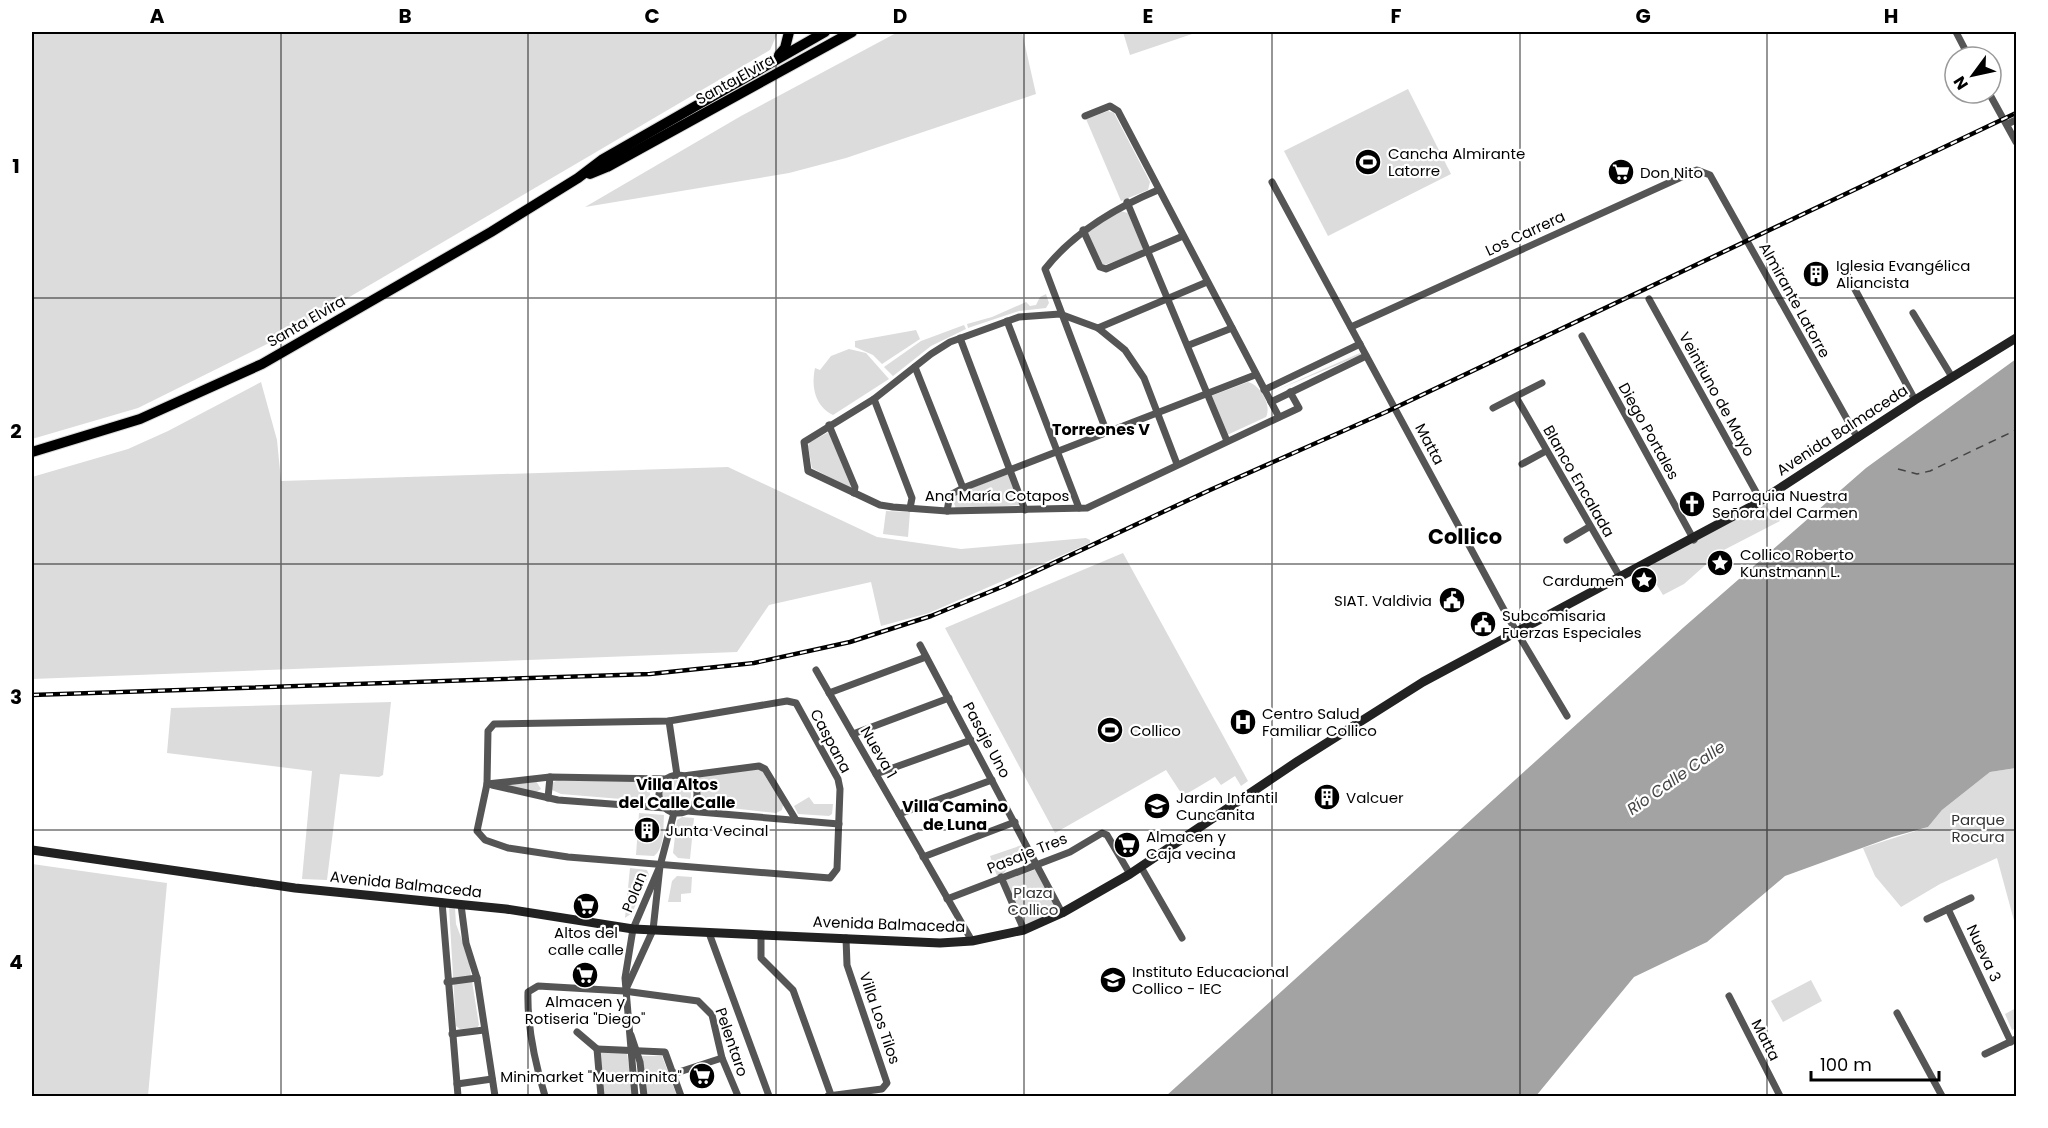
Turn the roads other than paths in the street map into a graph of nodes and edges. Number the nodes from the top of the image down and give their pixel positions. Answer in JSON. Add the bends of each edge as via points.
{"nodes":[{"id":1,"x":789,"y":32,"type":"edge"},
{"id":2,"x":795,"y":32,"type":"edge"},
{"id":3,"x":825,"y":32,"type":"edge"},
{"id":4,"x":852,"y":32,"type":"edge"},
{"id":5,"x":806,"y":38,"type":"edge"},
{"id":6,"x":813,"y":53,"type":"junction"},
{"id":7,"x":778,"y":57,"type":"junction"},
{"id":8,"x":1996,"y":105,"type":"edge"},
{"id":9,"x":1085,"y":116,"type":"dead end"},
{"id":10,"x":2016,"y":120,"type":"edge"},
{"id":11,"x":2007,"y":124,"type":"junction"},
{"id":12,"x":2016,"y":142,"type":"edge"},
{"id":13,"x":1710,"y":175,"type":"joint"},
{"id":14,"x":578,"y":178,"type":"junction"},
{"id":15,"x":1272,"y":182,"type":"dead end"},
{"id":16,"x":1158,"y":190,"type":"junction"},
{"id":17,"x":1127,"y":202,"type":"junction"},
{"id":18,"x":1083,"y":230,"type":"junction"},
{"id":19,"x":1183,"y":236,"type":"junction"},
{"id":20,"x":1148,"y":251,"type":"junction"},
{"id":21,"x":1845,"y":271,"type":"dead end"},
{"id":22,"x":1207,"y":282,"type":"junction"},
{"id":23,"x":1169,"y":297,"type":"junction"},
{"id":24,"x":1649,"y":299,"type":"dead end"},
{"id":25,"x":1913,"y":313,"type":"dead end"},
{"id":26,"x":1060,"y":314,"type":"junction"},
{"id":27,"x":1007,"y":321,"type":"junction"},
{"id":28,"x":1351,"y":327,"type":"junction"},
{"id":29,"x":1098,"y":328,"type":"junction"},
{"id":30,"x":1232,"y":328,"type":"junction"},
{"id":31,"x":1582,"y":336,"type":"dead end"},
{"id":32,"x":2016,"y":338,"type":"edge"},
{"id":33,"x":960,"y":339,"type":"junction"},
{"id":34,"x":1360,"y":344,"type":"junction"},
{"id":35,"x":1189,"y":345,"type":"junction"},
{"id":36,"x":1366,"y":356,"type":"junction"},
{"id":37,"x":915,"y":367,"type":"junction"},
{"id":38,"x":1256,"y":375,"type":"junction"},
{"id":39,"x":1952,"y":376,"type":"junction"},
{"id":40,"x":1542,"y":383,"type":"dead end"},
{"id":41,"x":1264,"y":390,"type":"junction"},
{"id":42,"x":1290,"y":392,"type":"junction"},
{"id":43,"x":1207,"y":394,"type":"junction"},
{"id":44,"x":1516,"y":397,"type":"junction"},
{"id":45,"x":874,"y":399,"type":"junction"},
{"id":46,"x":1915,"y":400,"type":"junction"},
{"id":47,"x":1271,"y":402,"type":"junction"},
{"id":48,"x":1493,"y":408,"type":"dead end"},
{"id":49,"x":1157,"y":413,"type":"junction"},
{"id":50,"x":1279,"y":417,"type":"junction"},
{"id":51,"x":830,"y":425,"type":"junction"},
{"id":52,"x":1107,"y":433,"type":"junction"},
{"id":53,"x":1857,"y":437,"type":"junction"},
{"id":54,"x":1227,"y":441,"type":"junction"},
{"id":55,"x":1546,"y":451,"type":"junction"},
{"id":56,"x":32,"y":452,"type":"edge"},
{"id":57,"x":1058,"y":453,"type":"junction"},
{"id":58,"x":1177,"y":464,"type":"junction"},
{"id":59,"x":1522,"y":464,"type":"dead end"},
{"id":60,"x":1011,"y":470,"type":"junction"},
{"id":61,"x":963,"y":488,"type":"junction"},
{"id":62,"x":854,"y":493,"type":"junction"},
{"id":63,"x":1761,"y":501,"type":"junction"},
{"id":64,"x":910,"y":508,"type":"junction"},
{"id":65,"x":1079,"y":508,"type":"junction"},
{"id":66,"x":1025,"y":510,"type":"junction"},
{"id":67,"x":947,"y":512,"type":"junction"},
{"id":68,"x":1589,"y":527,"type":"junction"},
{"id":69,"x":1567,"y":540,"type":"dead end"},
{"id":70,"x":1694,"y":540,"type":"junction"},
{"id":71,"x":1620,"y":577,"type":"junction"},
{"id":72,"x":1517,"y":632,"type":"junction"},
{"id":73,"x":920,"y":645,"type":"dead end"},
{"id":74,"x":926,"y":657,"type":"junction"},
{"id":75,"x":816,"y":670,"type":"dead end"},
{"id":76,"x":829,"y":693,"type":"junction"},
{"id":77,"x":949,"y":698,"type":"junction"},
{"id":78,"x":1567,"y":716,"type":"dead end"},
{"id":79,"x":669,"y":721,"type":"junction"},
{"id":80,"x":852,"y":734,"type":"junction"},
{"id":81,"x":971,"y":740,"type":"junction"},
{"id":82,"x":876,"y":774,"type":"junction"},
{"id":83,"x":680,"y":776,"type":"junction"},
{"id":84,"x":550,"y":777,"type":"junction"},
{"id":85,"x":668,"y":779,"type":"junction"},
{"id":86,"x":992,"y":780,"type":"junction"},
{"id":87,"x":487,"y":784,"type":"junction"},
{"id":88,"x":548,"y":798,"type":"junction"},
{"id":89,"x":664,"y":808,"type":"junction"},
{"id":90,"x":687,"y":811,"type":"junction"},
{"id":91,"x":674,"y":813,"type":"junction"},
{"id":92,"x":899,"y":814,"type":"junction"},
{"id":93,"x":796,"y":820,"type":"junction"},
{"id":94,"x":1015,"y":822,"type":"junction"},
{"id":95,"x":839,"y":824,"type":"junction"},
{"id":96,"x":32,"y":850,"type":"edge"},
{"id":97,"x":923,"y":857,"type":"junction"},
{"id":98,"x":1037,"y":865,"type":"junction"},
{"id":99,"x":660,"y":866,"type":"junction"},
{"id":100,"x":1141,"y":867,"type":"junction"},
{"id":101,"x":1130,"y":874,"type":"junction"},
{"id":102,"x":1001,"y":878,"type":"junction"},
{"id":103,"x":1971,"y":898,"type":"dead end"},
{"id":104,"x":947,"y":899,"type":"junction"},
{"id":105,"x":442,"y":902,"type":"junction"},
{"id":106,"x":461,"y":905,"type":"junction"},
{"id":107,"x":1948,"y":909,"type":"junction"},
{"id":108,"x":1062,"y":913,"type":"junction"},
{"id":109,"x":1927,"y":920,"type":"dead end"},
{"id":110,"x":633,"y":929,"type":"junction"},
{"id":111,"x":653,"y":930,"type":"junction"},
{"id":112,"x":1023,"y":930,"type":"junction"},
{"id":113,"x":709,"y":933,"type":"junction"},
{"id":114,"x":761,"y":935,"type":"junction"},
{"id":115,"x":846,"y":938,"type":"junction"},
{"id":116,"x":1182,"y":938,"type":"dead end"},
{"id":117,"x":972,"y":941,"type":"junction"},
{"id":118,"x":477,"y":978,"type":"junction"},
{"id":119,"x":447,"y":982,"type":"junction"},
{"id":120,"x":624,"y":991,"type":"junction"},
{"id":121,"x":1729,"y":996,"type":"dead end"},
{"id":122,"x":1897,"y":1013,"type":"dead end"},
{"id":123,"x":484,"y":1030,"type":"junction"},
{"id":124,"x":577,"y":1032,"type":"dead end"},
{"id":125,"x":452,"y":1034,"type":"junction"},
{"id":126,"x":2014,"y":1040,"type":"edge"},
{"id":127,"x":597,"y":1049,"type":"junction"},
{"id":128,"x":633,"y":1050,"type":"junction"},
{"id":129,"x":1985,"y":1054,"type":"dead end"},
{"id":130,"x":722,"y":1058,"type":"junction"},
{"id":131,"x":673,"y":1074,"type":"junction"},
{"id":132,"x":492,"y":1079,"type":"junction"},
{"id":133,"x":457,"y":1083,"type":"junction"},
{"id":134,"x":458,"y":1096,"type":"edge"},
{"id":135,"x":495,"y":1096,"type":"edge"},
{"id":136,"x":545,"y":1096,"type":"edge"},
{"id":137,"x":600,"y":1096,"type":"edge"},
{"id":138,"x":635,"y":1096,"type":"edge"},
{"id":139,"x":644,"y":1096,"type":"edge"},
{"id":140,"x":681,"y":1096,"type":"edge"},
{"id":141,"x":738,"y":1096,"type":"edge"},
{"id":142,"x":769,"y":1096,"type":"edge"},
{"id":143,"x":830,"y":1096,"type":"edge"},
{"id":144,"x":1780,"y":1096,"type":"edge"},
{"id":145,"x":1942,"y":1096,"type":"edge"}],
"edges":[{"from":1,"to":7,"type":"main road"},
{"from":2,"to":5,"type":"main road"},
{"from":3,"to":5,"type":"main road","name":"Santa Elvira"},
{"from":4,"to":6,"type":"main road","name":"Santa Elvira"},
{"from":5,"to":6,"type":"main road"},
{"from":5,"to":7,"type":"main road","name":"Santa Elvira"},
{"from":6,"to":14,"type":"main road","name":"Santa Elvira","via":[[607,167]]},
{"from":7,"to":14,"type":"main road","name":"Santa Elvira","via":[[603,159]]},
{"from":8,"to":11,"type":"street"},
{"from":9,"to":16,"type":"street","via":[[1110,106],[1118,111]]},
{"from":10,"to":11,"type":"street"},
{"from":11,"to":12,"type":"street"},
{"from":13,"to":28,"type":"street","name":"Los Carrera","via":[[1696,170]]},
{"from":13,"to":53,"type":"street","name":"Almirante Latorre"},
{"from":14,"to":56,"type":"main road","name":"Santa Elvira","via":[[262,364],[140,419]]},
{"from":15,"to":28,"type":"street","name":"Matta"},
{"from":16,"to":17,"type":"street"},
{"from":16,"to":19,"type":"street"},
{"from":17,"to":18,"type":"street"},
{"from":17,"to":20,"type":"street"},
{"from":18,"to":20,"type":"street","via":[[1100,267]]},
{"from":18,"to":26,"type":"street","via":[[1045,269]]},
{"from":19,"to":20,"type":"street"},
{"from":19,"to":22,"type":"street"},
{"from":20,"to":23,"type":"street"},
{"from":21,"to":46,"type":"street"},
{"from":22,"to":23,"type":"street"},
{"from":22,"to":30,"type":"street"},
{"from":23,"to":29,"type":"street"},
{"from":23,"to":35,"type":"street"},
{"from":24,"to":63,"type":"street","name":"Veintiuno de Mayo"},
{"from":25,"to":39,"type":"street"},
{"from":26,"to":27,"type":"street"},
{"from":26,"to":29,"type":"street"},
{"from":26,"to":52,"type":"street"},
{"from":27,"to":33,"type":"street"},
{"from":27,"to":57,"type":"street"},
{"from":28,"to":34,"type":"street","name":"Matta"},
{"from":29,"to":49,"type":"street","via":[[1125,350],[1144,378]]},
{"from":30,"to":35,"type":"street"},
{"from":30,"to":38,"type":"street"},
{"from":31,"to":70,"type":"street","name":"Diego Portales"},
{"from":32,"to":39,"type":"main road","name":"Avenida Balmaceda"},
{"from":33,"to":37,"type":"street"},
{"from":33,"to":60,"type":"street"},
{"from":34,"to":36,"type":"street","name":"Matta"},
{"from":34,"to":41,"type":"street"},
{"from":35,"to":43,"type":"street"},
{"from":36,"to":42,"type":"street"},
{"from":36,"to":72,"type":"street","name":"Matta"},
{"from":37,"to":45,"type":"street"},
{"from":37,"to":61,"type":"street"},
{"from":38,"to":41,"type":"street"},
{"from":38,"to":43,"type":"street"},
{"from":39,"to":46,"type":"main road","name":"Avenida Balmaceda"},
{"from":40,"to":44,"type":"street"},
{"from":41,"to":47,"type":"street"},
{"from":42,"to":47,"type":"street"},
{"from":42,"to":50,"type":"street","name":"Ana María Cotapos","via":[[1299,408]]},
{"from":43,"to":49,"type":"street"},
{"from":43,"to":54,"type":"street"},
{"from":44,"to":48,"type":"street"},
{"from":44,"to":55,"type":"street","name":"Blanco Encalada"},
{"from":45,"to":51,"type":"street"},
{"from":45,"to":64,"type":"street","via":[[912,498]]},
{"from":46,"to":53,"type":"main road","name":"Avenida Balmaceda"},
{"from":47,"to":50,"type":"street"},
{"from":49,"to":52,"type":"street"},
{"from":49,"to":58,"type":"street"},
{"from":50,"to":54,"type":"street","name":"Ana María Cotapos"},
{"from":51,"to":62,"type":"street"},
{"from":51,"to":62,"type":"street","name":"Ana María Cotapos","via":[[804,442],[808,471]]},
{"from":52,"to":57,"type":"street"},
{"from":53,"to":63,"type":"main road","name":"Avenida Balmaceda"},
{"from":54,"to":58,"type":"street","name":"Ana María Cotapos"},
{"from":55,"to":59,"type":"street"},
{"from":55,"to":68,"type":"street","name":"Blanco Encalada"},
{"from":57,"to":60,"type":"street"},
{"from":57,"to":65,"type":"street"},
{"from":58,"to":65,"type":"street","name":"Ana María Cotapos","via":[[1087,508]]},
{"from":60,"to":61,"type":"street"},
{"from":60,"to":66,"type":"street"},
{"from":61,"to":67,"type":"street","via":[[950,495]]},
{"from":62,"to":64,"type":"street","name":"Ana María Cotapos","via":[[880,505]]},
{"from":63,"to":70,"type":"main road","name":"Avenida Balmaceda"},
{"from":64,"to":67,"type":"street","name":"Ana María Cotapos"},
{"from":65,"to":66,"type":"street","name":"Ana María Cotapos"},
{"from":66,"to":67,"type":"street","name":"Ana María Cotapos"},
{"from":68,"to":69,"type":"street"},
{"from":68,"to":71,"type":"street","name":"Blanco Encalada"},
{"from":70,"to":71,"type":"main road","name":"Avenida Balmaceda"},
{"from":71,"to":72,"type":"main road","name":"Avenida Balmaceda"},
{"from":72,"to":78,"type":"street","name":"Matta"},
{"from":72,"to":100,"type":"main road","name":"Avenida Balmaceda","via":[[1423,682],[1298,760]]},
{"from":73,"to":74,"type":"street","name":"Pasaje Uno"},
{"from":74,"to":76,"type":"street"},
{"from":74,"to":77,"type":"street","name":"Pasaje Uno"},
{"from":75,"to":76,"type":"street","name":"Nueva 1"},
{"from":76,"to":80,"type":"street","name":"Nueva 1"},
{"from":77,"to":80,"type":"street"},
{"from":77,"to":81,"type":"street","name":"Pasaje Uno"},
{"from":79,"to":83,"type":"street"},
{"from":79,"to":87,"type":"street","name":"Caspana","via":[[494,724],[488,731]]},
{"from":79,"to":95,"type":"street","name":"Caspana","via":[[787,701],[796,703],[838,779]]},
{"from":80,"to":82,"type":"street","name":"Nueva 1"},
{"from":81,"to":82,"type":"street"},
{"from":81,"to":86,"type":"street","name":"Pasaje Uno"},
{"from":82,"to":92,"type":"street","name":"Nueva 1"},
{"from":83,"to":85,"type":"street"},
{"from":83,"to":90,"type":"street","via":[[696,789],[695,802]]},
{"from":83,"to":93,"type":"street","via":[[759,765]]},
{"from":84,"to":85,"type":"street"},
{"from":84,"to":87,"type":"street"},
{"from":84,"to":88,"type":"street"},
{"from":85,"to":89,"type":"street","via":[[659,791]]},
{"from":86,"to":92,"type":"street"},
{"from":86,"to":94,"type":"street","name":"Pasaje Uno"},
{"from":87,"to":88,"type":"street"},
{"from":87,"to":99,"type":"street","name":"Caspana","via":[[477,831],[485,840],[508,848],[568,857]]},
{"from":88,"to":89,"type":"street"},
{"from":89,"to":91,"type":"street"},
{"from":90,"to":91,"type":"street"},
{"from":90,"to":93,"type":"street"},
{"from":91,"to":99,"type":"street","name":"Polan"},
{"from":92,"to":97,"type":"street","name":"Nueva 1"},
{"from":93,"to":95,"type":"street"},
{"from":94,"to":97,"type":"street"},
{"from":94,"to":98,"type":"street","name":"Pasaje Uno"},
{"from":95,"to":99,"type":"street","name":"Caspana","via":[[837,869],[830,878]]},
{"from":96,"to":105,"type":"main road","name":"Avenida Balmaceda","via":[[295,888]]},
{"from":97,"to":104,"type":"street","name":"Nueva 1"},
{"from":98,"to":101,"type":"street","name":"Pasaje Tres","via":[[1102,833],[1107,835]]},
{"from":98,"to":102,"type":"street","name":"Pasaje Tres"},
{"from":98,"to":108,"type":"street","name":"Pasaje Uno"},
{"from":99,"to":110,"type":"street","name":"Polan"},
{"from":99,"to":111,"type":"street","name":"Polan"},
{"from":100,"to":101,"type":"main road","name":"Avenida Balmaceda"},
{"from":100,"to":116,"type":"street"},
{"from":101,"to":108,"type":"main road","name":"Avenida Balmaceda"},
{"from":102,"to":104,"type":"street","name":"Pasaje Tres"},
{"from":102,"to":112,"type":"street"},
{"from":103,"to":107,"type":"street"},
{"from":104,"to":117,"type":"street","name":"Nueva 1"},
{"from":105,"to":106,"type":"main road","name":"Avenida Balmaceda"},
{"from":105,"to":119,"type":"street"},
{"from":106,"to":110,"type":"main road","name":"Avenida Balmaceda"},
{"from":106,"to":118,"type":"street","via":[[466,943]]},
{"from":107,"to":109,"type":"street"},
{"from":107,"to":126,"type":"street","name":"Nueva 3"},
{"from":108,"to":112,"type":"main road","name":"Avenida Balmaceda"},
{"from":110,"to":111,"type":"main road","name":"Avenida Balmaceda"},
{"from":110,"to":120,"type":"street","name":"Polan"},
{"from":111,"to":113,"type":"main road","name":"Avenida Balmaceda"},
{"from":111,"to":120,"type":"street","name":"Polan"},
{"from":112,"to":117,"type":"main road","name":"Avenida Balmaceda"},
{"from":113,"to":114,"type":"main road","name":"Avenida Balmaceda"},
{"from":113,"to":142,"type":"street"},
{"from":114,"to":115,"type":"main road","name":"Avenida Balmaceda"},
{"from":114,"to":143,"type":"street","name":"Villa Los Tilos","via":[[761,957],[793,990]]},
{"from":115,"to":117,"type":"main road","name":"Avenida Balmaceda"},
{"from":115,"to":143,"type":"street","name":"Villa Los Tilos","via":[[847,965],[887,1083],[882,1089]]},
{"from":118,"to":119,"type":"street"},
{"from":118,"to":123,"type":"street"},
{"from":119,"to":125,"type":"street"},
{"from":120,"to":128,"type":"street","name":"Polan"},
{"from":120,"to":130,"type":"street","name":"Pelentaro","via":[[698,1001],[706,1006],[712,1014]]},
{"from":120,"to":136,"type":"street","via":[[548,986],[532,987],[528,992],[536,1061]]},
{"from":121,"to":144,"type":"street","name":"Matta"},
{"from":122,"to":145,"type":"street"},
{"from":123,"to":125,"type":"street"},
{"from":123,"to":132,"type":"street"},
{"from":124,"to":127,"type":"street"},
{"from":125,"to":133,"type":"street"},
{"from":126,"to":129,"type":"street"},
{"from":127,"to":128,"type":"street"},
{"from":127,"to":137,"type":"street"},
{"from":128,"to":131,"type":"street","via":[[665,1052]]},
{"from":128,"to":138,"type":"street"},
{"from":128,"to":139,"type":"street"},
{"from":130,"to":131,"type":"street"},
{"from":130,"to":141,"type":"street","name":"Pelentaro"},
{"from":131,"to":140,"type":"street"},
{"from":132,"to":133,"type":"street"},
{"from":132,"to":135,"type":"street"},
{"from":133,"to":134,"type":"street"}]}
